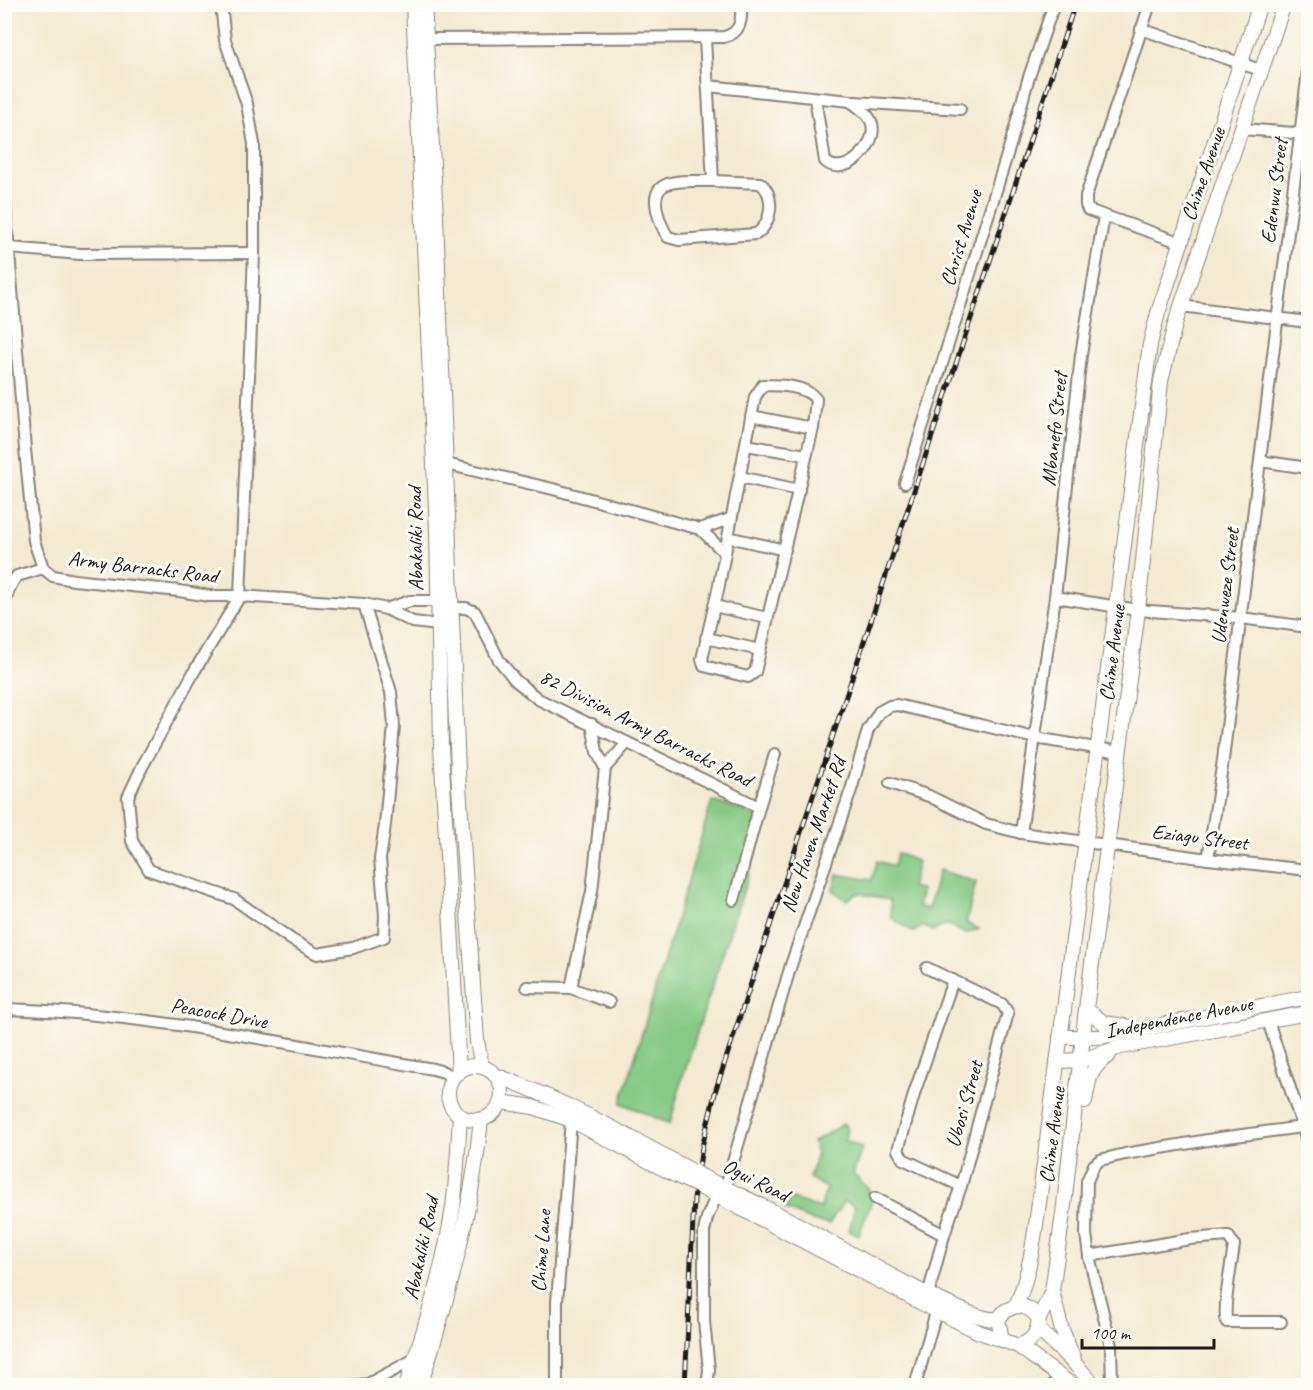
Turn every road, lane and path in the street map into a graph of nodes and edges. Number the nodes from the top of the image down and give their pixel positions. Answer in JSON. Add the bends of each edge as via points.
{"nodes":[{"id":1,"x":221,"y":4,"type":"edge"},
{"id":2,"x":413,"y":4,"type":"edge"},
{"id":3,"x":424,"y":4,"type":"edge"},
{"id":4,"x":741,"y":4,"type":"edge"},
{"id":5,"x":1053,"y":4,"type":"edge"},
{"id":6,"x":1150,"y":4,"type":"edge"},
{"id":7,"x":1260,"y":4,"type":"edge"},
{"id":8,"x":1284,"y":4,"type":"edge"},
{"id":9,"x":1141,"y":29,"type":"junction"},
{"id":10,"x":426,"y":39,"type":"junction"},
{"id":11,"x":705,"y":39,"type":"junction"},
{"id":12,"x":1240,"y":61,"type":"junction"},
{"id":13,"x":1260,"y":70,"type":"junction"},
{"id":14,"x":1308,"y":71,"type":"edge"},
{"id":15,"x":708,"y":86,"type":"junction"},
{"id":16,"x":814,"y":98,"type":"junction"},
{"id":17,"x":850,"y":101,"type":"junction"},
{"id":18,"x":960,"y":108,"type":"dead end"},
{"id":19,"x":1240,"y":129,"type":"junction"},
{"id":20,"x":1304,"y":134,"type":"edge"},
{"id":21,"x":713,"y":181,"type":"junction"},
{"id":22,"x":4,"y":191,"type":"edge"},
{"id":23,"x":1104,"y":216,"type":"junction"},
{"id":24,"x":1182,"y":243,"type":"junction"},
{"id":25,"x":9,"y":248,"type":"junction"},
{"id":26,"x":254,"y":253,"type":"junction"},
{"id":27,"x":1181,"y":306,"type":"junction"},
{"id":28,"x":1278,"y":317,"type":"junction"},
{"id":29,"x":1308,"y":322,"type":"edge"},
{"id":30,"x":751,"y":416,"type":"junction"},
{"id":31,"x":813,"y":428,"type":"junction"},
{"id":32,"x":746,"y":445,"type":"junction"},
{"id":33,"x":806,"y":455,"type":"junction"},
{"id":34,"x":1260,"y":461,"type":"junction"},
{"id":35,"x":446,"y":464,"type":"junction"},
{"id":36,"x":1308,"y":468,"type":"edge"},
{"id":37,"x":740,"y":477,"type":"junction"},
{"id":38,"x":906,"y":483,"type":"dead end"},
{"id":39,"x":799,"y":490,"type":"junction"},
{"id":40,"x":730,"y":519,"type":"junction"},
{"id":41,"x":700,"y":529,"type":"junction"},
{"id":42,"x":728,"y":537,"type":"junction"},
{"id":43,"x":785,"y":550,"type":"junction"},
{"id":44,"x":725,"y":553,"type":"junction"},
{"id":45,"x":43,"y":568,"type":"junction"},
{"id":46,"x":240,"y":596,"type":"junction"},
{"id":47,"x":1055,"y":597,"type":"junction"},
{"id":48,"x":447,"y":603,"type":"junction"},
{"id":49,"x":364,"y":604,"type":"junction"},
{"id":50,"x":714,"y":606,"type":"junction"},
{"id":51,"x":1116,"y":606,"type":"junction"},
{"id":52,"x":4,"y":607,"type":"edge"},
{"id":53,"x":386,"y":609,"type":"junction"},
{"id":54,"x":1138,"y":610,"type":"junction"},
{"id":55,"x":767,"y":618,"type":"junction"},
{"id":56,"x":1241,"y":618,"type":"junction"},
{"id":57,"x":445,"y":626,"type":"junction"},
{"id":58,"x":1308,"y":627,"type":"edge"},
{"id":59,"x":706,"y":638,"type":"junction"},
{"id":60,"x":760,"y":650,"type":"junction"},
{"id":61,"x":592,"y":724,"type":"junction"},
{"id":62,"x":1035,"y":738,"type":"junction"},
{"id":63,"x":627,"y":743,"type":"junction"},
{"id":64,"x":1098,"y":749,"type":"junction"},
{"id":65,"x":1120,"y":752,"type":"junction"},
{"id":66,"x":775,"y":754,"type":"dead end"},
{"id":67,"x":605,"y":768,"type":"junction"},
{"id":68,"x":890,"y":783,"type":"dead end"},
{"id":69,"x":759,"y":807,"type":"junction"},
{"id":70,"x":1021,"y":833,"type":"junction"},
{"id":71,"x":1087,"y":842,"type":"junction"},
{"id":72,"x":1109,"y":845,"type":"junction"},
{"id":73,"x":1208,"y":859,"type":"junction"},
{"id":74,"x":1308,"y":870,"type":"edge"},
{"id":75,"x":734,"y":900,"type":"dead end"},
{"id":76,"x":927,"y":968,"type":"dead end"},
{"id":77,"x":953,"y":980,"type":"junction"},
{"id":78,"x":527,"y":987,"type":"dead end"},
{"id":79,"x":572,"y":988,"type":"junction"},
{"id":80,"x":1308,"y":997,"type":"edge"},
{"id":81,"x":609,"y":1002,"type":"dead end"},
{"id":82,"x":4,"y":1009,"type":"edge"},
{"id":83,"x":1086,"y":1009,"type":"junction"},
{"id":84,"x":1308,"y":1013,"type":"edge"},
{"id":85,"x":1268,"y":1022,"type":"junction"},
{"id":86,"x":1142,"y":1029,"type":"junction"},
{"id":87,"x":1060,"y":1037,"type":"junction"},
{"id":88,"x":1084,"y":1037,"type":"junction"},
{"id":89,"x":1121,"y":1047,"type":"junction"},
{"id":90,"x":1082,"y":1060,"type":"junction"},
{"id":91,"x":1057,"y":1061,"type":"junction"},
{"id":92,"x":482,"y":1067,"type":"junction"},
{"id":93,"x":456,"y":1075,"type":"junction"},
{"id":94,"x":495,"y":1075,"type":"junction"},
{"id":95,"x":501,"y":1102,"type":"junction"},
{"id":96,"x":460,"y":1116,"type":"junction"},
{"id":97,"x":481,"y":1120,"type":"junction"},
{"id":98,"x":571,"y":1120,"type":"junction"},
{"id":99,"x":1302,"y":1127,"type":"junction"},
{"id":100,"x":1308,"y":1143,"type":"edge"},
{"id":101,"x":1071,"y":1153,"type":"junction"},
{"id":102,"x":679,"y":1170,"type":"junction"},
{"id":103,"x":961,"y":1186,"type":"junction"},
{"id":104,"x":721,"y":1193,"type":"junction"},
{"id":105,"x":875,"y":1198,"type":"dead end"},
{"id":106,"x":455,"y":1235,"type":"junction"},
{"id":107,"x":944,"y":1235,"type":"junction"},
{"id":108,"x":1089,"y":1256,"type":"junction"},
{"id":109,"x":1052,"y":1291,"type":"junction"},
{"id":110,"x":934,"y":1302,"type":"junction"},
{"id":111,"x":1017,"y":1306,"type":"junction"},
{"id":112,"x":998,"y":1319,"type":"junction"},
{"id":113,"x":1281,"y":1322,"type":"dead end"},
{"id":114,"x":1038,"y":1324,"type":"junction"},
{"id":115,"x":1002,"y":1340,"type":"junction"},
{"id":116,"x":1018,"y":1346,"type":"junction"},
{"id":117,"x":421,"y":1361,"type":"junction"},
{"id":118,"x":1076,"y":1365,"type":"junction"},
{"id":119,"x":1062,"y":1383,"type":"edge"},
{"id":120,"x":369,"y":1385,"type":"edge"},
{"id":121,"x":350,"y":1386,"type":"edge"},
{"id":122,"x":406,"y":1386,"type":"edge"},
{"id":123,"x":420,"y":1386,"type":"edge"},
{"id":124,"x":557,"y":1386,"type":"edge"},
{"id":125,"x":707,"y":1386,"type":"edge"},
{"id":126,"x":915,"y":1386,"type":"edge"},
{"id":127,"x":1095,"y":1386,"type":"edge"},
{"id":128,"x":1112,"y":1386,"type":"edge"}],
"edges":[{"from":1,"to":26,"type":"street","name":"Army Barracks Road","via":[[225,40],[252,124]]},
{"from":2,"to":48,"type":"main road","name":"Abakaliki Road","via":[[437,530]]},
{"from":3,"to":10,"type":"main road","name":"Abakaliki Road"},
{"from":4,"to":11,"type":"street","via":[[741,20],[735,32]]},
{"from":5,"to":38,"type":"street","name":"Christ Avenue"},
{"from":6,"to":9,"type":"street"},
{"from":7,"to":12,"type":"main road","name":"Chime Avenue"},
{"from":8,"to":13,"type":"main road","name":"Chime Avenue"},
{"from":9,"to":12,"type":"street"},
{"from":9,"to":23,"type":"street","via":[[1086,196],[1088,210]]},
{"from":10,"to":11,"type":"street"},
{"from":10,"to":35,"type":"main road","name":"Abakaliki Road"},
{"from":11,"to":15,"type":"street"},
{"from":12,"to":13,"type":"street"},
{"from":12,"to":24,"type":"main road","name":"Chime Avenue"},
{"from":13,"to":19,"type":"main road","name":"Chime Avenue"},
{"from":14,"to":20,"type":"street","name":"Edenwu Street"},
{"from":15,"to":16,"type":"street"},
{"from":15,"to":21,"type":"street"},
{"from":16,"to":17,"type":"street"},
{"from":16,"to":17,"type":"street","via":[[825,161],[839,167],[864,151],[873,133],[868,116]]},
{"from":17,"to":18,"type":"street"},
{"from":19,"to":20,"type":"street"},
{"from":19,"to":27,"type":"main road","name":"Chime Avenue"},
{"from":20,"to":28,"type":"street","name":"Edenwu Street"},
{"from":21,"to":21,"type":"street","via":[[669,183],[658,190],[656,204],[668,237],[679,240],[756,234],[765,226],[770,215],[769,196],[763,185]]},
{"from":22,"to":25,"type":"street","name":"Army Barracks Road"},
{"from":23,"to":24,"type":"street"},
{"from":23,"to":47,"type":"street","name":"Mbanefo Street","via":[[1081,355]]},
{"from":24,"to":51,"type":"main road","name":"Chime Avenue","via":[[1150,344]]},
{"from":25,"to":26,"type":"street","via":[[80,254]]},
{"from":25,"to":45,"type":"street","name":"Army Barracks Road","via":[[34,541]]},
{"from":26,"to":46,"type":"street","name":"Army Barracks Road"},
{"from":27,"to":28,"type":"street"},
{"from":27,"to":54,"type":"main road","name":"Chime Avenue","via":[[1161,381]]},
{"from":28,"to":29,"type":"street"},
{"from":28,"to":34,"type":"street","name":"Udenweze Street"},
{"from":30,"to":31,"type":"street"},
{"from":30,"to":31,"type":"street","via":[[755,397],[763,385],[779,385],[813,395]]},
{"from":30,"to":32,"type":"street"},
{"from":31,"to":33,"type":"street"},
{"from":32,"to":33,"type":"street"},
{"from":32,"to":37,"type":"street"},
{"from":33,"to":39,"type":"street"},
{"from":34,"to":36,"type":"street"},
{"from":34,"to":56,"type":"street","name":"Udenweze Street"},
{"from":35,"to":41,"type":"street"},
{"from":35,"to":48,"type":"main road","name":"Abakaliki Road"},
{"from":37,"to":39,"type":"street"},
{"from":37,"to":40,"type":"street"},
{"from":39,"to":43,"type":"street"},
{"from":40,"to":41,"type":"street"},
{"from":40,"to":42,"type":"street"},
{"from":41,"to":44,"type":"street"},
{"from":42,"to":43,"type":"street"},
{"from":42,"to":44,"type":"street"},
{"from":43,"to":55,"type":"street"},
{"from":44,"to":50,"type":"street"},
{"from":45,"to":46,"type":"street","name":"Army Barracks Road","via":[[53,576],[74,580]]},
{"from":45,"to":52,"type":"street","via":[[17,576],[9,587]]},
{"from":46,"to":49,"type":"street","name":"Army Barracks Road"},
{"from":46,"to":49,"type":"street","via":[[195,670],[128,797],[132,841],[149,870],[234,899],[317,954],[353,948],[384,937],[380,859],[394,726],[391,692]]},
{"from":47,"to":51,"type":"street"},
{"from":47,"to":62,"type":"street","name":"Mbanefo Street"},
{"from":48,"to":53,"type":"street","via":[[410,601]]},
{"from":48,"to":57,"type":"main road","name":"Abakaliki Road"},
{"from":48,"to":61,"type":"street","name":"82 Division Army Barracks Road","via":[[475,612],[499,660],[521,687]]},
{"from":49,"to":53,"type":"street","name":"Army Barracks Road"},
{"from":50,"to":55,"type":"street"},
{"from":50,"to":59,"type":"street"},
{"from":51,"to":54,"type":"street"},
{"from":51,"to":64,"type":"main road","name":"Chime Avenue"},
{"from":53,"to":57,"type":"street","name":"Army Barracks Road","via":[[413,622]]},
{"from":54,"to":56,"type":"street"},
{"from":54,"to":65,"type":"main road","name":"Chime Avenue"},
{"from":55,"to":60,"type":"street"},
{"from":56,"to":58,"type":"street"},
{"from":56,"to":73,"type":"street","name":"Udenweze Street"},
{"from":57,"to":92,"type":"main road","name":"Abakaliki Road"},
{"from":57,"to":93,"type":"main road","name":"Abakaliki Road","via":[[441,746]]},
{"from":59,"to":60,"type":"street"},
{"from":59,"to":60,"type":"street","via":[[704,666],[748,677],[755,672]]},
{"from":61,"to":63,"type":"street","name":"82 Division Army Barracks Road"},
{"from":61,"to":67,"type":"street","via":[[597,752]]},
{"from":62,"to":64,"type":"street","name":"New Haven Market Rd"},
{"from":62,"to":70,"type":"street","name":"Mbanefo Street"},
{"from":62,"to":104,"type":"street","name":"New Haven Market Rd","via":[[897,705],[879,712],[874,719],[790,965]]},
{"from":63,"to":67,"type":"street"},
{"from":63,"to":69,"type":"street","name":"82 Division Army Barracks Road"},
{"from":64,"to":65,"type":"street","name":"New Haven Market Rd"},
{"from":64,"to":71,"type":"main road","name":"Chime Avenue"},
{"from":65,"to":72,"type":"main road","name":"Chime Avenue"},
{"from":66,"to":69,"type":"street","name":"82 Division Army Barracks Road"},
{"from":67,"to":79,"type":"street","via":[[592,891]]},
{"from":68,"to":70,"type":"street","via":[[929,796],[986,824]]},
{"from":69,"to":75,"type":"street","name":"82 Division Army Barracks Road"},
{"from":70,"to":71,"type":"street"},
{"from":71,"to":72,"type":"street","name":"Eziagu Street"},
{"from":71,"to":87,"type":"main road","name":"Chime Avenue"},
{"from":72,"to":73,"type":"street","name":"Eziagu Street"},
{"from":72,"to":83,"type":"main road","name":"Chime Avenue"},
{"from":73,"to":74,"type":"street","name":"Eziagu Street"},
{"from":76,"to":77,"type":"street","name":"Ubosi Street"},
{"from":77,"to":103,"type":"street","name":"Ubosi Street","via":[[1002,1004],[1008,1013]]},
{"from":77,"to":103,"type":"street","via":[[898,1150],[903,1159]]},
{"from":78,"to":79,"type":"street"},
{"from":79,"to":81,"type":"street"},
{"from":80,"to":86,"type":"main road","name":"Independence Avenue"},
{"from":82,"to":93,"type":"street","name":"Peacock Drive","via":[[121,1016]]},
{"from":83,"to":86,"type":"main road","via":[[1104,1023]]},
{"from":83,"to":88,"type":"main road","name":"Chime Avenue"},
{"from":84,"to":85,"type":"main road","name":"Independence Avenue"},
{"from":85,"to":89,"type":"main road","name":"Independence Avenue"},
{"from":85,"to":99,"type":"street"},
{"from":86,"to":88,"type":"main road","name":"Independence Avenue"},
{"from":87,"to":88,"type":"main road","name":"Independence Avenue"},
{"from":87,"to":91,"type":"main road","name":"Chime Avenue"},
{"from":88,"to":90,"type":"main road","name":"Chime Avenue"},
{"from":89,"to":90,"type":"main road","name":"Independence Avenue"},
{"from":89,"to":101,"type":"main road","via":[[1092,1072]]},
{"from":90,"to":91,"type":"main road","name":"Independence Avenue"},
{"from":90,"to":101,"type":"main road","name":"Chime Avenue"},
{"from":91,"to":111,"type":"main road","name":"Chime Avenue","via":[[1034,1242]]},
{"from":92,"to":93,"type":"main road","via":[[466,1068]]},
{"from":92,"to":94,"type":"main road"},
{"from":93,"to":96,"type":"main road","via":[[449,1087],[449,1100]]},
{"from":94,"to":95,"type":"main road","via":[[502,1091]]},
{"from":94,"to":102,"type":"main road","name":"Ogui Road","via":[[575,1110]]},
{"from":95,"to":97,"type":"main road"},
{"from":95,"to":98,"type":"main road","name":"Ogui Road","via":[[533,1107]]},
{"from":96,"to":97,"type":"main road"},
{"from":96,"to":106,"type":"main road","name":"Abakaliki Road"},
{"from":97,"to":106,"type":"main road","name":"Abakaliki Road","via":[[470,1202]]},
{"from":98,"to":102,"type":"main road","name":"Ogui Road"},
{"from":98,"to":124,"type":"street","name":"Chime Lane","via":[[557,1302]]},
{"from":99,"to":100,"type":"street"},
{"from":99,"to":108,"type":"street","via":[[1100,1160],[1090,1171],[1085,1210]]},
{"from":101,"to":109,"type":"main road","name":"Chime Avenue"},
{"from":102,"to":104,"type":"main road","name":"Ogui Road","bridge":true},
{"from":103,"to":107,"type":"street","name":"Ubosi Street"},
{"from":104,"to":110,"type":"main road","name":"Ogui Road"},
{"from":104,"to":125,"type":"street","name":"New Haven Market Rd","via":[[704,1232]]},
{"from":105,"to":107,"type":"street"},
{"from":106,"to":117,"type":"main road","name":"Abakaliki Road","via":[[428,1317]]},
{"from":107,"to":110,"type":"street","name":"Ubosi Street"},
{"from":108,"to":113,"type":"street","via":[[1228,1236],[1234,1245],[1227,1322]]},
{"from":108,"to":128,"type":"street","via":[[1111,1346]]},
{"from":109,"to":114,"type":"main road","name":"Chime Avenue"},
{"from":109,"to":118,"type":"main road"},
{"from":110,"to":112,"type":"main road","name":"Ogui Road"},
{"from":110,"to":115,"type":"main road","name":"Ogui Road","via":[[979,1332]]},
{"from":110,"to":126,"type":"street","name":"Ubosi Street"},
{"from":111,"to":112,"type":"main road"},
{"from":111,"to":114,"type":"main road","via":[[1035,1312]]},
{"from":112,"to":115,"type":"main road"},
{"from":114,"to":116,"type":"main road","via":[[1030,1341]]},
{"from":114,"to":118,"type":"main road"},
{"from":115,"to":116,"type":"main road"},
{"from":116,"to":119,"type":"main road"},
{"from":117,"to":120,"type":"street"},
{"from":117,"to":122,"type":"main road","name":"Abakaliki Road"},
{"from":117,"to":123,"type":"main road","name":"Abakaliki Road"},
{"from":118,"to":127,"type":"main road"},
{"from":120,"to":121,"type":"street"}]}
